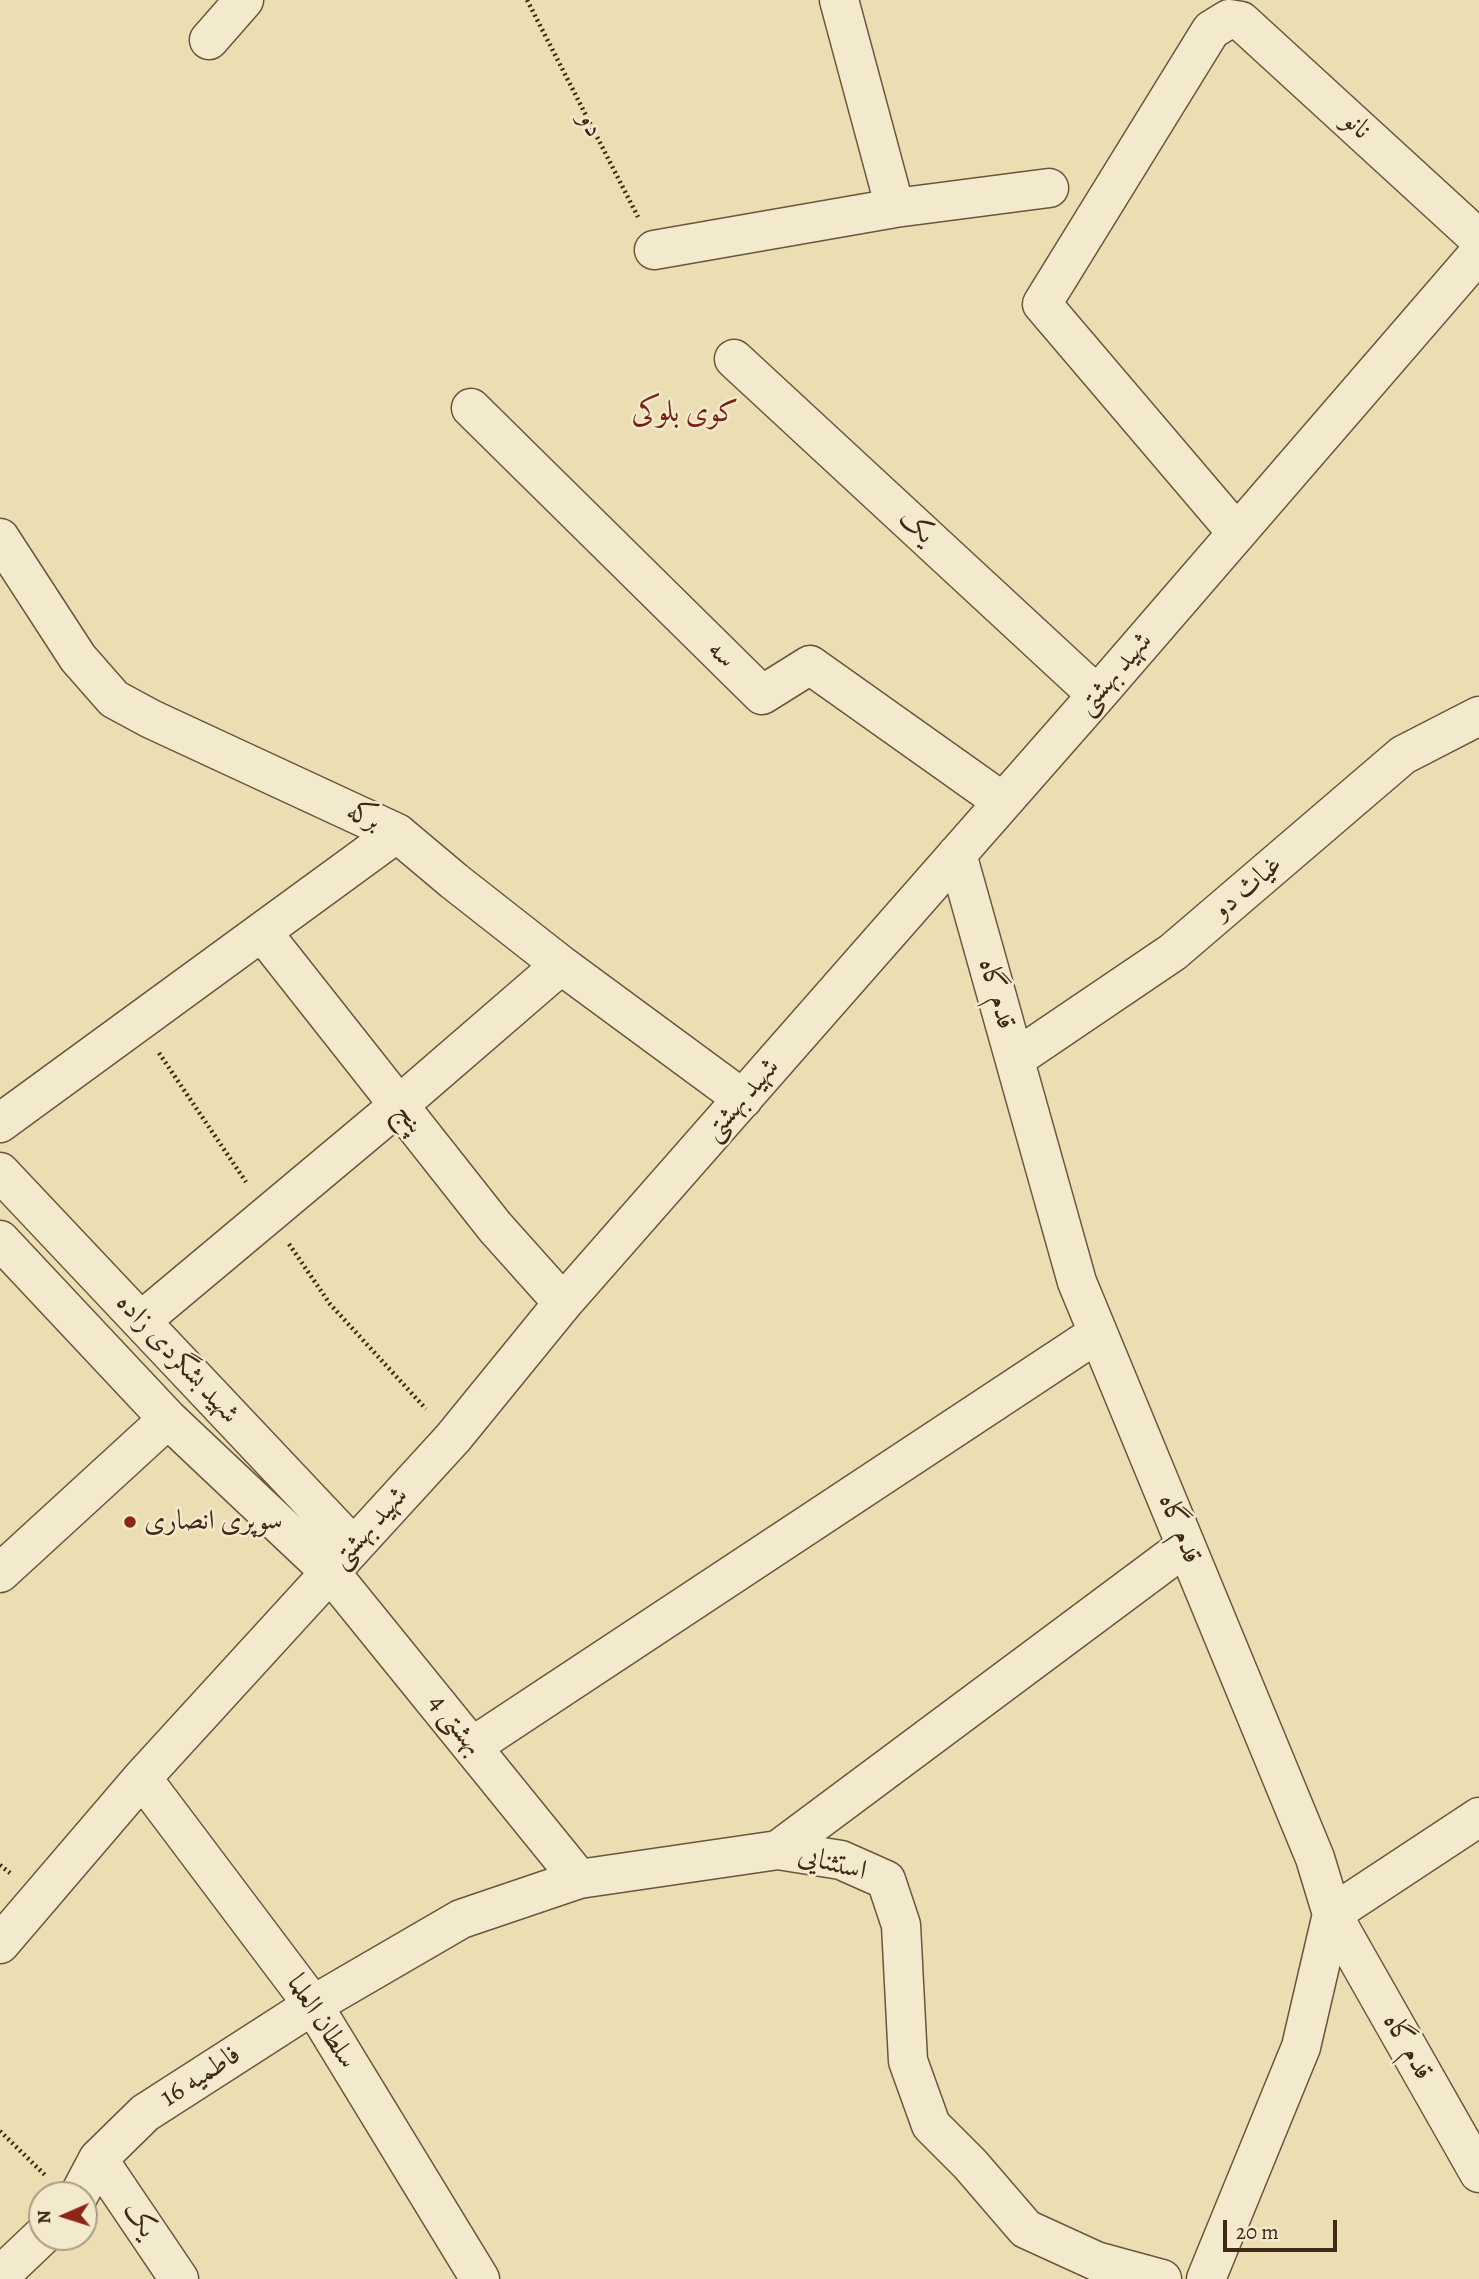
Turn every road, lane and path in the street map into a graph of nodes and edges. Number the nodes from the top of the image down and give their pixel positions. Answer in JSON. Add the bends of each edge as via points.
{"nodes":[{"id":1,"x":244,"y":0,"type":"edge"},
{"id":2,"x":527,"y":0,"type":"edge"},
{"id":3,"x":839,"y":0,"type":"edge"},
{"id":4,"x":209,"y":40,"type":"dead end"},
{"id":5,"x":1049,"y":188,"type":"dead end"},
{"id":6,"x":895,"y":208,"type":"junction"},
{"id":7,"x":1479,"y":239,"type":"edge"},
{"id":8,"x":654,"y":250,"type":"joint"},
{"id":9,"x":1479,"y":253,"type":"edge"},
{"id":10,"x":734,"y":359,"type":"dead end"},
{"id":11,"x":471,"y":408,"type":"dead end"},
{"id":12,"x":1237,"y":533,"type":"junction"},
{"id":13,"x":0,"y":538,"type":"edge"},
{"id":14,"x":1097,"y":695,"type":"junction"},
{"id":15,"x":1479,"y":716,"type":"edge"},
{"id":16,"x":1003,"y":802,"type":"junction"},
{"id":17,"x":397,"y":833,"type":"junction"},
{"id":18,"x":957,"y":854,"type":"junction"},
{"id":19,"x":262,"y":932,"type":"junction"},
{"id":20,"x":561,"y":965,"type":"junction"},
{"id":21,"x":1014,"y":1059,"type":"junction"},
{"id":22,"x":743,"y":1099,"type":"junction"},
{"id":23,"x":399,"y":1105,"type":"junction"},
{"id":24,"x":0,"y":1123,"type":"edge"},
{"id":25,"x":0,"y":1172,"type":"edge"},
{"id":26,"x":13,"y":1212,"type":"edge"},
{"id":27,"x":0,"y":1240,"type":"edge"},
{"id":28,"x":563,"y":1303,"type":"junction"},
{"id":29,"x":141,"y":1321,"type":"junction"},
{"id":30,"x":1098,"y":1333,"type":"junction"},
{"id":31,"x":167,"y":1419,"type":"junction"},
{"id":32,"x":1186,"y":1546,"type":"junction"},
{"id":33,"x":342,"y":1559,"type":"junction"},
{"id":34,"x":0,"y":1573,"type":"edge"},
{"id":35,"x":473,"y":1746,"type":"junction"},
{"id":36,"x":142,"y":1778,"type":"junction"},
{"id":37,"x":1479,"y":1817,"type":"edge"},
{"id":38,"x":778,"y":1850,"type":"junction"},
{"id":39,"x":579,"y":1879,"type":"junction"},
{"id":40,"x":1332,"y":1914,"type":"junction"},
{"id":41,"x":0,"y":1944,"type":"edge"},
{"id":42,"x":313,"y":2005,"type":"junction"},
{"id":43,"x":0,"y":2131,"type":"edge"},
{"id":44,"x":98,"y":2159,"type":"junction"},
{"id":45,"x":1479,"y":2173,"type":"edge"},
{"id":46,"x":57,"y":2181,"type":"edge"},
{"id":47,"x":76,"y":2181,"type":"edge"},
{"id":48,"x":28,"y":2249,"type":"edge"},
{"id":49,"x":2,"y":2274,"type":"edge"},
{"id":50,"x":179,"y":2279,"type":"edge"},
{"id":51,"x":480,"y":2279,"type":"edge"},
{"id":52,"x":1162,"y":2279,"type":"edge"},
{"id":53,"x":1206,"y":2279,"type":"edge"}],
"edges":[{"from":1,"to":4,"type":"street"},
{"from":2,"to":8,"type":"path","name":"دو"},
{"from":3,"to":6,"type":"street"},
{"from":5,"to":6,"type":"street"},
{"from":6,"to":8,"type":"street"},
{"from":7,"to":12,"type":"street","name":"نانو","via":[[1241,21],[1229,19],[1211,30],[1042,304]]},
{"from":9,"to":12,"type":"street","name":"شهید بهشتی"},
{"from":10,"to":14,"type":"street","name":"یک"},
{"from":11,"to":16,"type":"street","name":"سه","via":[[762,695],[810,665]]},
{"from":12,"to":14,"type":"street","name":"شهید بهشتی"},
{"from":13,"to":17,"type":"street","name":"برکه","via":[[78,658],[114,699]]},
{"from":14,"to":16,"type":"street","name":"شهید بهشتی"},
{"from":15,"to":21,"type":"street","name":"غیاث دو","via":[[1403,755],[1173,952]]},
{"from":16,"to":18,"type":"street","name":"شهید بهشتی"},
{"from":17,"to":19,"type":"street"},
{"from":17,"to":20,"type":"street","name":"برکه"},
{"from":18,"to":21,"type":"street","name":"قدم گاه"},
{"from":18,"to":22,"type":"street","name":"شهید بهشتی"},
{"from":19,"to":23,"type":"street","name":"پنج"},
{"from":19,"to":24,"type":"street"},
{"from":20,"to":22,"type":"street","name":"برکه"},
{"from":20,"to":23,"type":"street"},
{"from":21,"to":30,"type":"street","name":"قدم گاه","via":[[1077,1282]]},
{"from":22,"to":28,"type":"street","name":"شهید بهشتی"},
{"from":23,"to":28,"type":"street","name":"پنج","via":[[495,1227]]},
{"from":23,"to":29,"type":"street"},
{"from":25,"to":26,"type":"street","name":"شهید بشگردی زاده"},
{"from":26,"to":29,"type":"street","name":"شهید بشگردی زاده"},
{"from":27,"to":31,"type":"street","name":"شهید بشگردی زاده"},
{"from":28,"to":33,"type":"street","name":"شهید بهشتی","via":[[453,1438]]},
{"from":29,"to":33,"type":"street","name":"شهید بشگردی زاده"},
{"from":30,"to":32,"type":"street","name":"قدم گاه"},
{"from":30,"to":35,"type":"street"},
{"from":31,"to":33,"type":"street","name":"شهید بشگردی زاده"},
{"from":31,"to":34,"type":"street"},
{"from":32,"to":38,"type":"street"},
{"from":32,"to":40,"type":"street","name":"قدم گاه","via":[[1315,1858]]},
{"from":33,"to":35,"type":"street","name":"بهشتی 4"},
{"from":33,"to":36,"type":"street","name":"شهید بهشتی"},
{"from":35,"to":39,"type":"street","name":"بهشتی 4"},
{"from":36,"to":41,"type":"street","name":"شهید بهشتی"},
{"from":36,"to":42,"type":"street","name":"سلطان العلما"},
{"from":37,"to":40,"type":"street"},
{"from":38,"to":39,"type":"street","name":"استثنایی"},
{"from":38,"to":52,"type":"street","name":"استثنایی","via":[[841,1860],[886,1880],[901,1925],[908,2060],[931,2125],[1026,2229],[1096,2261]]},
{"from":39,"to":42,"type":"street","name":"استثنایی","via":[[461,1919]]},
{"from":40,"to":45,"type":"street","name":"قدم گاه"},
{"from":40,"to":53,"type":"street","via":[[1301,2047]]},
{"from":42,"to":44,"type":"street","name":"فاطمیه 16","via":[[145,2113]]},
{"from":42,"to":51,"type":"street","name":"سلطان العلما"},
{"from":43,"to":46,"type":"path"},
{"from":44,"to":47,"type":"street","name":"یک"},
{"from":44,"to":50,"type":"street","name":"یک"},
{"from":48,"to":49,"type":"street"}]}
